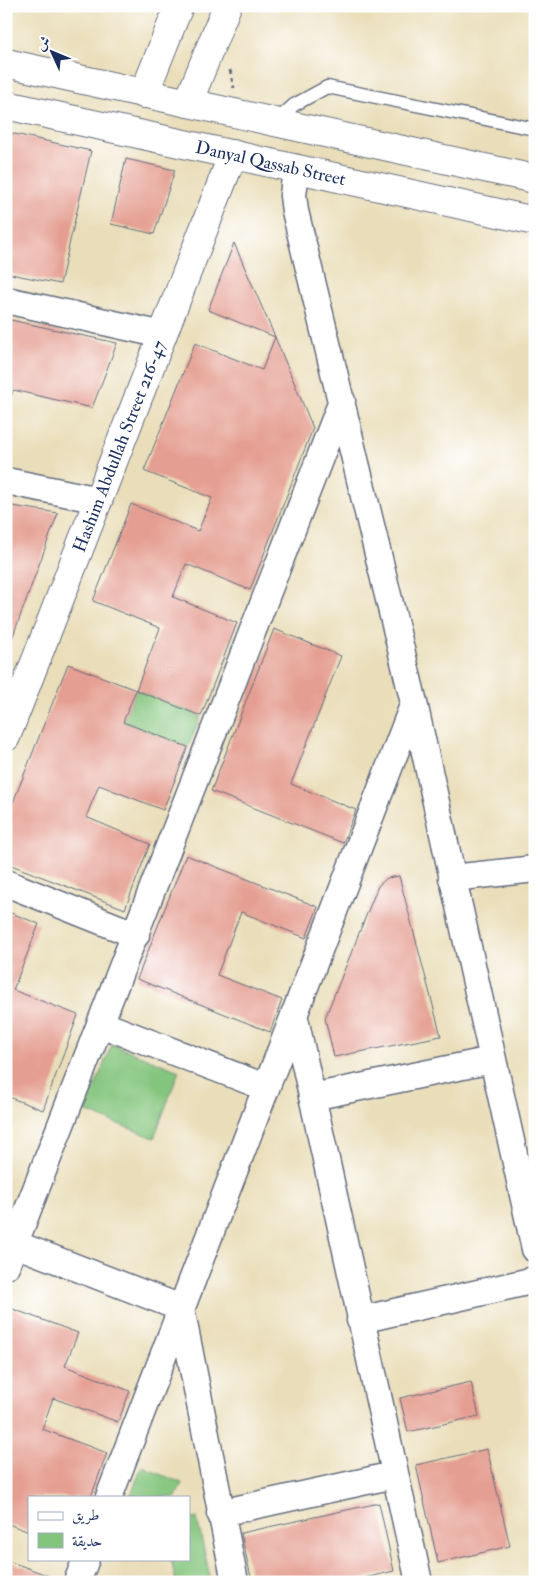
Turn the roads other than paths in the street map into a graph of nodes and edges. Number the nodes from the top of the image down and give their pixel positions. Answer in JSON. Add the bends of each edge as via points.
{"nodes":[{"id":1,"x":179,"y":6,"type":"edge"},
{"id":2,"x":227,"y":6,"type":"edge"},
{"id":3,"x":6,"y":63,"type":"edge"},
{"id":4,"x":144,"y":94,"type":"junction"},
{"id":5,"x":188,"y":103,"type":"junction"},
{"id":6,"x":6,"y":105,"type":"edge"},
{"id":7,"x":275,"y":122,"type":"junction"},
{"id":8,"x":535,"y":129,"type":"edge"},
{"id":9,"x":233,"y":154,"type":"junction"},
{"id":10,"x":296,"y":168,"type":"junction"},
{"id":11,"x":535,"y":179,"type":"edge"},
{"id":12,"x":535,"y":221,"type":"edge"},
{"id":13,"x":6,"y":300,"type":"edge"},
{"id":14,"x":163,"y":335,"type":"junction"},
{"id":15,"x":342,"y":401,"type":"junction"},
{"id":16,"x":6,"y":481,"type":"edge"},
{"id":17,"x":99,"y":500,"type":"junction"},
{"id":18,"x":414,"y":703,"type":"junction"},
{"id":19,"x":6,"y":737,"type":"edge"},
{"id":20,"x":535,"y":869,"type":"edge"},
{"id":21,"x":452,"y":878,"type":"junction"},
{"id":22,"x":6,"y":883,"type":"edge"},
{"id":23,"x":136,"y":935,"type":"junction"},
{"id":24,"x":294,"y":1014,"type":"junction"},
{"id":25,"x":100,"y":1024,"type":"junction"},
{"id":26,"x":492,"y":1060,"type":"junction"},
{"id":27,"x":265,"y":1087,"type":"junction"},
{"id":28,"x":312,"y":1097,"type":"junction"},
{"id":29,"x":535,"y":1249,"type":"edge"},
{"id":30,"x":11,"y":1255,"type":"edge"},
{"id":31,"x":535,"y":1280,"type":"edge"},
{"id":32,"x":181,"y":1308,"type":"junction"},
{"id":33,"x":360,"y":1320,"type":"junction"},
{"id":34,"x":394,"y":1475,"type":"junction"},
{"id":35,"x":109,"y":1496,"type":"edge"},
{"id":36,"x":220,"y":1513,"type":"junction"},
{"id":37,"x":86,"y":1560,"type":"edge"},
{"id":38,"x":77,"y":1582,"type":"edge"},
{"id":39,"x":235,"y":1582,"type":"edge"},
{"id":40,"x":419,"y":1582,"type":"edge"}],
"edges":[{"from":1,"to":4,"type":"street"},
{"from":2,"to":5,"type":"street"},
{"from":3,"to":4,"type":"street"},
{"from":4,"to":5,"type":"street"},
{"from":5,"to":7,"type":"street"},
{"from":6,"to":9,"type":"street","name":"Danyal Qassab Street"},
{"from":7,"to":8,"type":"lane","via":[[294,105],[326,88]]},
{"from":7,"to":11,"type":"street"},
{"from":9,"to":10,"type":"street","name":"Danyal Qassab Street"},
{"from":9,"to":14,"type":"street","name":"Hashim Abdullah Street 216-47"},
{"from":10,"to":12,"type":"street","name":"Danyal Qassab Street"},
{"from":10,"to":15,"type":"street","via":[[295,210]]},
{"from":13,"to":14,"type":"street"},
{"from":14,"to":17,"type":"street","name":"Hashim Abdullah Street 216-47"},
{"from":15,"to":18,"type":"street"},
{"from":15,"to":23,"type":"street"},
{"from":16,"to":17,"type":"street"},
{"from":17,"to":19,"type":"street","name":"Hashim Abdullah Street 216-47"},
{"from":18,"to":21,"type":"street"},
{"from":18,"to":24,"type":"street"},
{"from":20,"to":21,"type":"street"},
{"from":21,"to":26,"type":"street"},
{"from":22,"to":23,"type":"street"},
{"from":23,"to":25,"type":"street"},
{"from":24,"to":27,"type":"street"},
{"from":24,"to":28,"type":"street"},
{"from":25,"to":27,"type":"street"},
{"from":25,"to":30,"type":"street"},
{"from":26,"to":28,"type":"street"},
{"from":26,"to":29,"type":"street"},
{"from":27,"to":32,"type":"street"},
{"from":28,"to":33,"type":"street"},
{"from":30,"to":32,"type":"street"},
{"from":31,"to":33,"type":"street"},
{"from":32,"to":35,"type":"street"},
{"from":32,"to":36,"type":"street"},
{"from":33,"to":34,"type":"street"},
{"from":34,"to":36,"type":"street"},
{"from":34,"to":40,"type":"street"},
{"from":36,"to":39,"type":"street"},
{"from":37,"to":38,"type":"street"}]}
